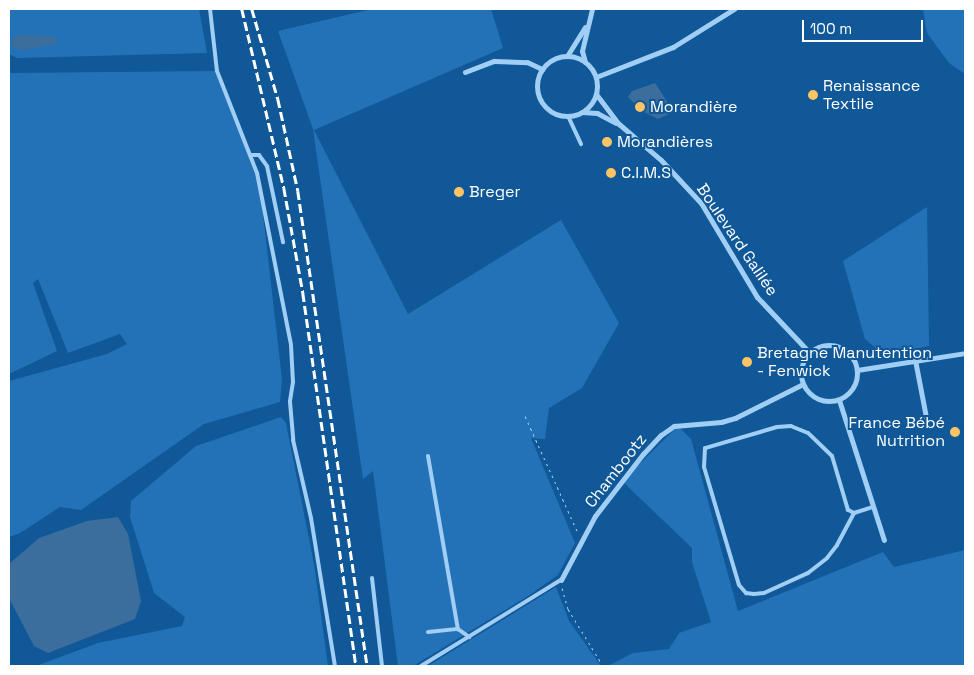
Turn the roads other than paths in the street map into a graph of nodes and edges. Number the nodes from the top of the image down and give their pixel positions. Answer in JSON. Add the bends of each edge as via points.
{"nodes":[{"id":1,"x":210,"y":9,"type":"edge"},
{"id":2,"x":592,"y":9,"type":"edge"},
{"id":3,"x":734,"y":9,"type":"edge"},
{"id":4,"x":586,"y":24,"type":"junction"},
{"id":5,"x":567,"y":56,"type":"junction"},
{"id":6,"x":585,"y":62,"type":"junction"},
{"id":7,"x":542,"y":69,"type":"junction"},
{"id":8,"x":465,"y":72,"type":"dead end"},
{"id":9,"x":596,"y":77,"type":"junction"},
{"id":10,"x":596,"y":94,"type":"junction"},
{"id":11,"x":582,"y":112,"type":"junction"},
{"id":12,"x":568,"y":116,"type":"junction"},
{"id":13,"x":619,"y":124,"type":"junction"},
{"id":14,"x":580,"y":144,"type":"dead end"},
{"id":15,"x":252,"y":155,"type":"junction"},
{"id":16,"x":283,"y":242,"type":"dead end"},
{"id":17,"x":965,"y":352,"type":"edge"},
{"id":18,"x":810,"y":353,"type":"junction"},
{"id":19,"x":915,"y":360,"type":"junction"},
{"id":20,"x":857,"y":370,"type":"junction"},
{"id":21,"x":803,"y":384,"type":"junction"},
{"id":22,"x":839,"y":400,"type":"junction"},
{"id":23,"x":926,"y":418,"type":"dead end"},
{"id":24,"x":428,"y":456,"type":"dead end"},
{"id":25,"x":873,"y":507,"type":"junction"},
{"id":26,"x":854,"y":513,"type":"junction"},
{"id":27,"x":884,"y":540,"type":"dead end"},
{"id":28,"x":372,"y":578,"type":"dead end"},
{"id":29,"x":562,"y":580,"type":"joint"},
{"id":30,"x":458,"y":630,"type":"junction"},
{"id":31,"x":428,"y":632,"type":"dead end"},
{"id":32,"x":469,"y":637,"type":"junction"},
{"id":33,"x":335,"y":666,"type":"edge"},
{"id":34,"x":382,"y":666,"type":"edge"},
{"id":35,"x":422,"y":666,"type":"edge"}],
"edges":[{"from":1,"to":15,"type":"lane","via":[[217,71]]},
{"from":2,"to":4,"type":"street"},
{"from":3,"to":9,"type":"street","via":[[673,47]]},
{"from":4,"to":5,"type":"street"},
{"from":4,"to":6,"type":"street","via":[[582,50]]},
{"from":5,"to":6,"type":"street"},
{"from":5,"to":7,"type":"street","via":[[557,58]]},
{"from":6,"to":9,"type":"street"},
{"from":7,"to":8,"type":"street","via":[[527,62],[494,61]]},
{"from":7,"to":12,"type":"street","via":[[538,78],[539,96],[550,111]]},
{"from":9,"to":10,"type":"street"},
{"from":10,"to":11,"type":"street"},
{"from":10,"to":13,"type":"street","name":"Boulevard Galilée"},
{"from":11,"to":12,"type":"street"},
{"from":11,"to":13,"type":"street","name":"Boulevard Galilée","via":[[597,113]]},
{"from":12,"to":14,"type":"lane"},
{"from":13,"to":18,"type":"street","name":"Boulevard Galilée","via":[[661,160],[700,203],[757,297]]},
{"from":15,"to":16,"type":"lane","via":[[259,156],[267,166]]},
{"from":15,"to":33,"type":"lane","via":[[291,345],[290,421],[309,510]]},
{"from":17,"to":19,"type":"street"},
{"from":18,"to":20,"type":"street","via":[[817,348],[834,346],[850,354]]},
{"from":18,"to":21,"type":"street","via":[[803,362]]},
{"from":19,"to":20,"type":"street"},
{"from":19,"to":23,"type":"street"},
{"from":20,"to":22,"type":"street","via":[[853,388]]},
{"from":21,"to":22,"type":"street","via":[[822,401]]},
{"from":21,"to":29,"type":"street","name":"Chambootz","via":[[735,418],[674,426],[661,435],[595,516]]},
{"from":22,"to":25,"type":"street"},
{"from":24,"to":30,"type":"lane"},
{"from":25,"to":26,"type":"lane"},
{"from":25,"to":27,"type":"street"},
{"from":26,"to":26,"type":"lane","via":[[848,510],[832,456],[808,434],[791,426],[777,427],[705,448],[704,467],[739,585],[746,592],[764,593],[808,573],[837,545]]},
{"from":28,"to":34,"type":"lane"},
{"from":29,"to":32,"type":"lane"},
{"from":30,"to":31,"type":"lane"},
{"from":30,"to":32,"type":"lane"},
{"from":32,"to":35,"type":"lane"}]}
